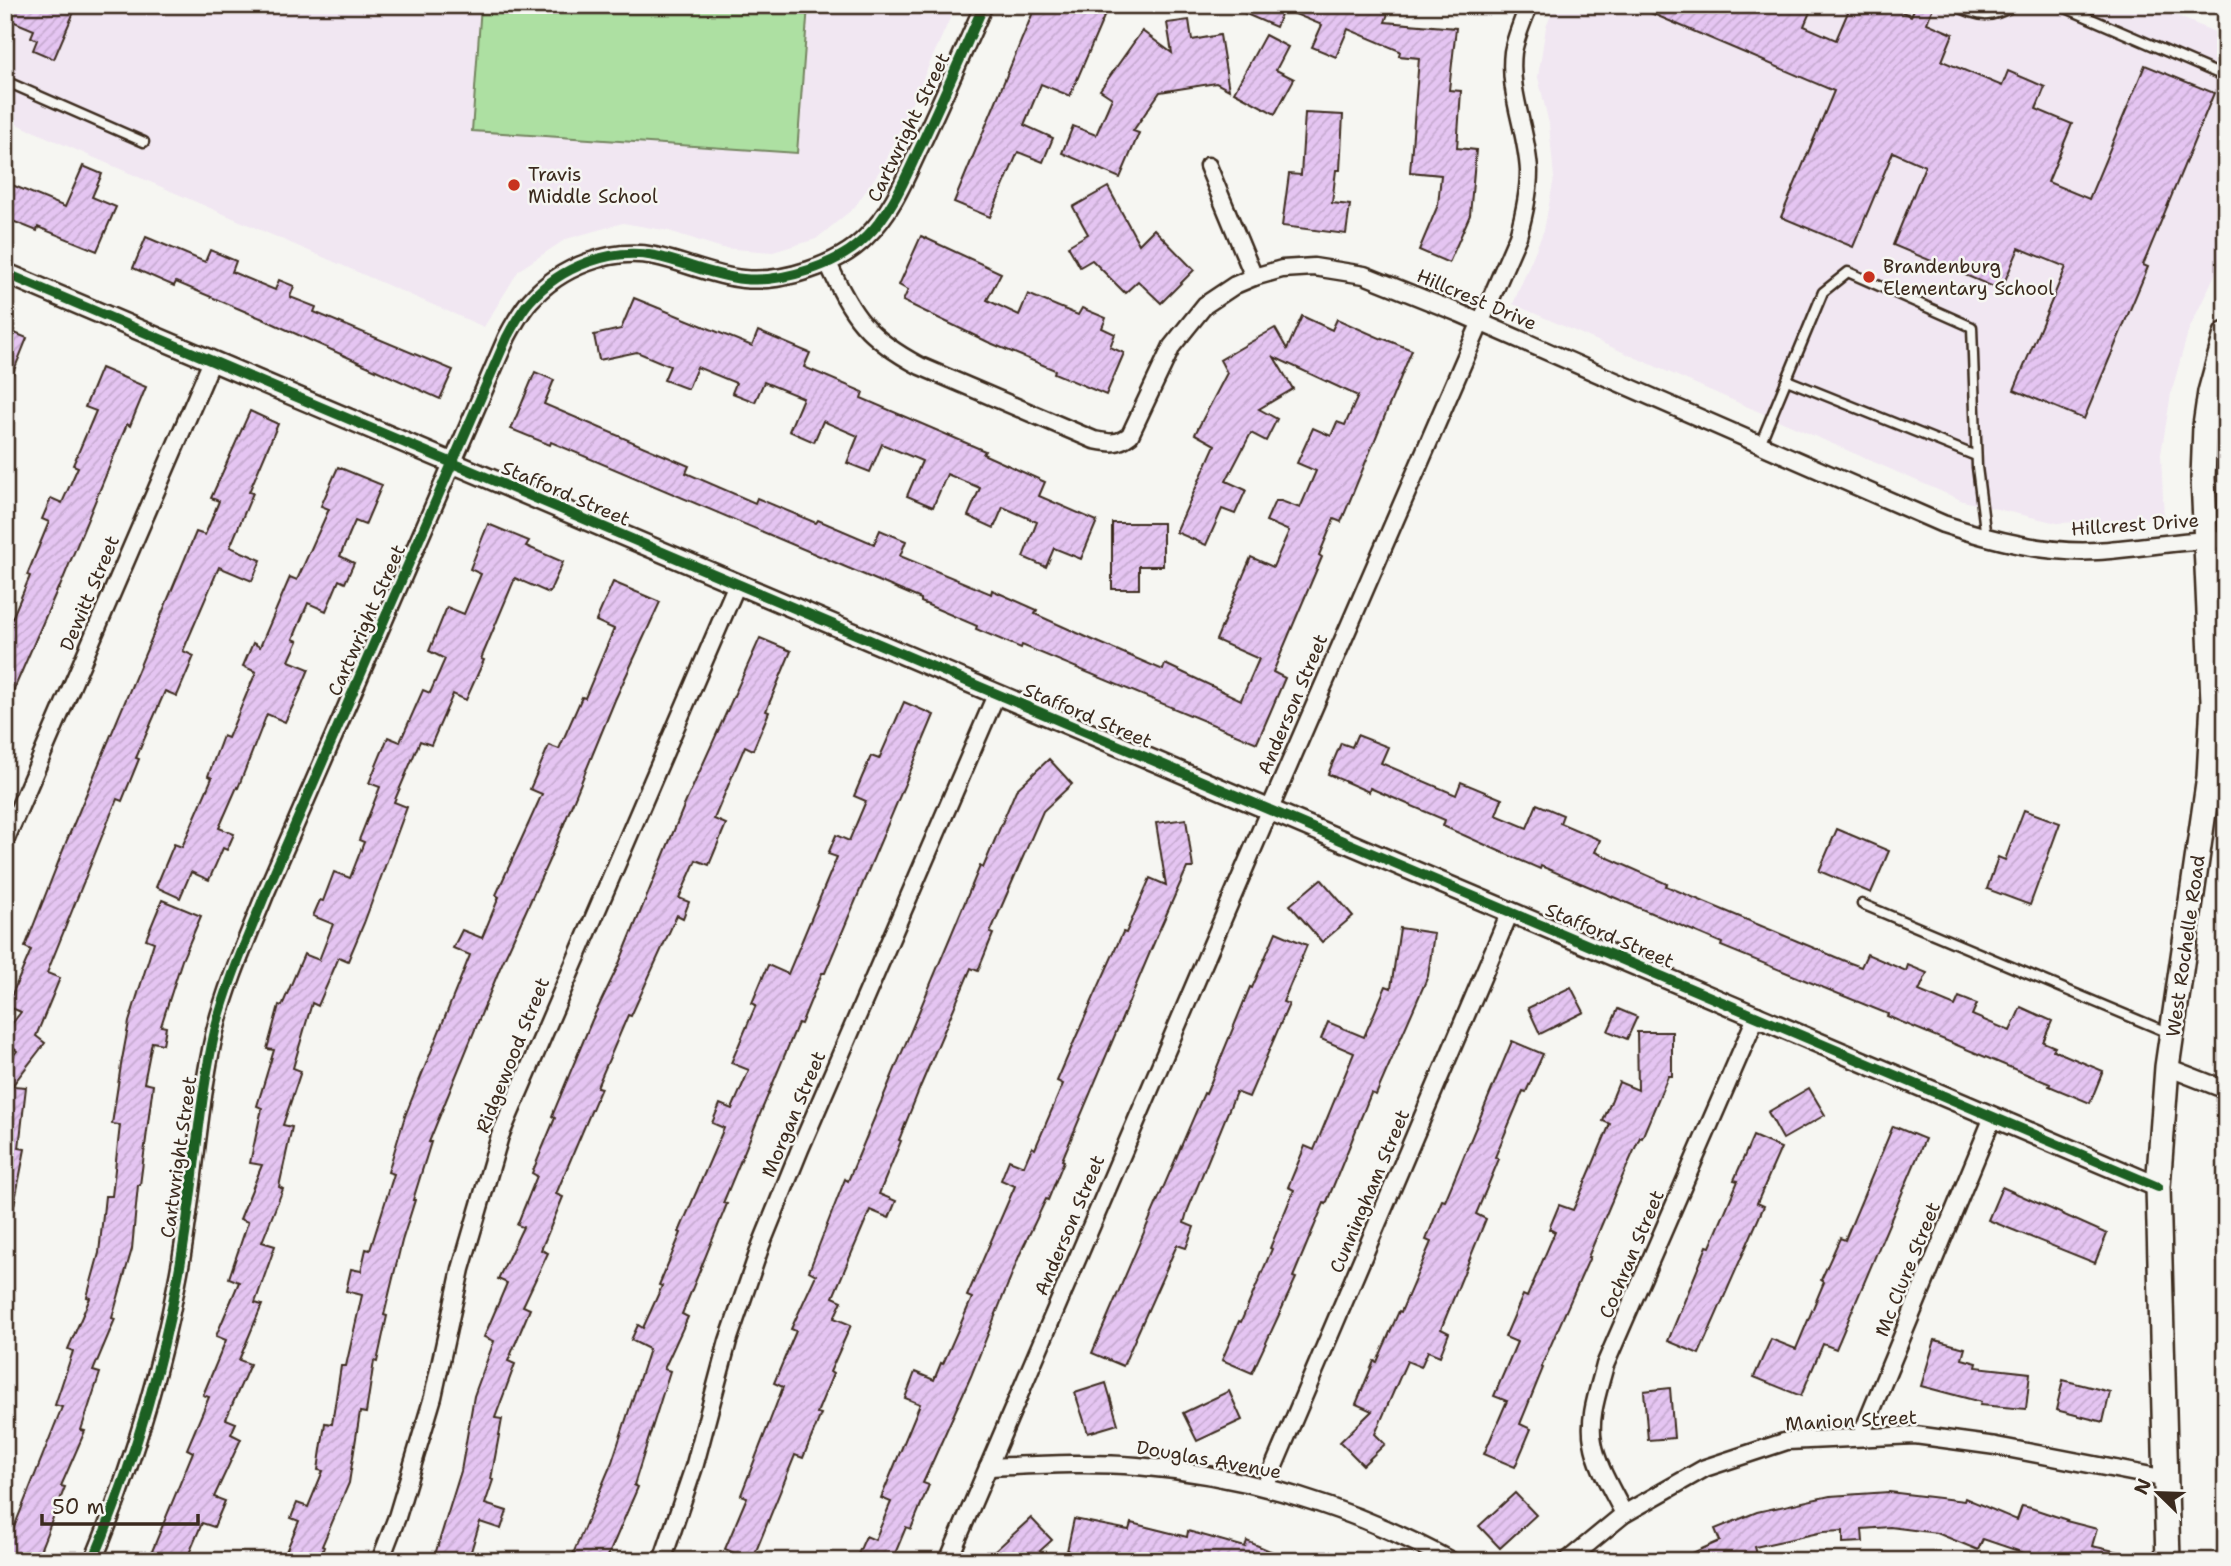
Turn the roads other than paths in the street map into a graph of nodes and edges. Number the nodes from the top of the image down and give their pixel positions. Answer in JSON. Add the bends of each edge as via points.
{"nodes":[{"id":1,"x":984,"y":5,"type":"edge"},
{"id":2,"x":1954,"y":5,"type":"edge"},
{"id":3,"x":2015,"y":5,"type":"edge"},
{"id":4,"x":2059,"y":5,"type":"edge"},
{"id":5,"x":1526,"y":6,"type":"edge"},
{"id":6,"x":2226,"y":77,"type":"edge"},
{"id":7,"x":5,"y":80,"type":"edge"},
{"id":8,"x":144,"y":142,"type":"dead end"},
{"id":9,"x":1208,"y":166,"type":"dead end"},
{"id":10,"x":828,"y":263,"type":"junction"},
{"id":11,"x":5,"y":273,"type":"edge"},
{"id":12,"x":1254,"y":277,"type":"junction"},
{"id":13,"x":1480,"y":323,"type":"junction"},
{"id":14,"x":2226,"y":334,"type":"edge"},
{"id":15,"x":212,"y":361,"type":"junction"},
{"id":16,"x":1787,"y":380,"type":"junction"},
{"id":17,"x":1760,"y":444,"type":"junction"},
{"id":18,"x":1976,"y":456,"type":"junction"},
{"id":19,"x":453,"y":464,"type":"junction"},
{"id":20,"x":1986,"y":538,"type":"junction"},
{"id":21,"x":2216,"y":539,"type":"edge"},
{"id":22,"x":737,"y":584,"type":"junction"},
{"id":23,"x":996,"y":695,"type":"junction"},
{"id":24,"x":1269,"y":811,"type":"junction"},
{"id":25,"x":5,"y":841,"type":"edge"},
{"id":26,"x":1862,"y":904,"type":"dead end"},
{"id":27,"x":1510,"y":912,"type":"junction"},
{"id":28,"x":1757,"y":1015,"type":"junction"},
{"id":29,"x":2172,"y":1034,"type":"junction"},
{"id":30,"x":2167,"y":1067,"type":"junction"},
{"id":31,"x":2226,"y":1090,"type":"edge"},
{"id":32,"x":1993,"y":1117,"type":"junction"},
{"id":33,"x":2158,"y":1186,"type":"junction"},
{"id":34,"x":1861,"y":1436,"type":"junction"},
{"id":35,"x":988,"y":1467,"type":"junction"},
{"id":36,"x":2166,"y":1479,"type":"junction"},
{"id":37,"x":1265,"y":1487,"type":"junction"},
{"id":38,"x":1624,"y":1514,"type":"junction"},
{"id":39,"x":93,"y":1561,"type":"edge"},
{"id":40,"x":380,"y":1561,"type":"edge"},
{"id":41,"x":662,"y":1561,"type":"edge"},
{"id":42,"x":948,"y":1561,"type":"edge"},
{"id":43,"x":1451,"y":1561,"type":"edge"},
{"id":44,"x":1567,"y":1561,"type":"edge"},
{"id":45,"x":2168,"y":1561,"type":"edge"}],
"edges":[{"from":1,"to":10,"type":"street","name":"Cartwright Street","via":[[896,197],[865,239]]},
{"from":2,"to":3,"type":"lane","via":[[1985,16],[1996,16]]},
{"from":4,"to":6,"type":"lane"},
{"from":5,"to":13,"type":"street","name":"Anderson Street","via":[[1512,74],[1529,171],[1525,212]]},
{"from":7,"to":8,"type":"lane"},
{"from":9,"to":12,"type":"street"},
{"from":10,"to":12,"type":"street","name":"Hillcrest Drive","via":[[844,300],[859,320],[897,354],[1111,444],[1130,435],[1185,328],[1205,305]]},
{"from":10,"to":19,"type":"street","name":"Cartwright Street","via":[[778,277],[744,279],[653,256],[624,254],[575,267],[531,300],[519,317]]},
{"from":11,"to":15,"type":"street","name":"Stafford Street"},
{"from":12,"to":13,"type":"street","name":"Hillcrest Drive","via":[[1314,267],[1364,275]]},
{"from":13,"to":17,"type":"street","name":"Hillcrest Drive"},
{"from":13,"to":24,"type":"street","name":"Anderson Street"},
{"from":14,"to":21,"type":"main road","name":"West Rochelle Road","via":[[2205,426],[2203,478]]},
{"from":15,"to":19,"type":"street","name":"Stafford Street"},
{"from":15,"to":25,"type":"street","name":"Dewitt Street"},
{"from":16,"to":17,"type":"lane"},
{"from":16,"to":18,"type":"lane"},
{"from":16,"to":18,"type":"lane","via":[[1823,292],[1848,272],[1972,327]]},
{"from":17,"to":20,"type":"street","name":"Hillcrest Drive","via":[[1943,524]]},
{"from":18,"to":20,"type":"lane"},
{"from":19,"to":22,"type":"street","name":"Stafford Street"},
{"from":19,"to":39,"type":"street","name":"Cartwright Street","via":[[229,984],[215,1031],[178,1282],[125,1475]]},
{"from":20,"to":21,"type":"street","name":"Hillcrest Drive","via":[[2094,551]]},
{"from":21,"to":29,"type":"main road","name":"West Rochelle Road","via":[[2209,777]]},
{"from":22,"to":23,"type":"street","name":"Stafford Street"},
{"from":22,"to":40,"type":"street","name":"Ridgewood Street","via":[[500,1136],[461,1269],[433,1397]]},
{"from":23,"to":24,"type":"street","name":"Stafford Street"},
{"from":23,"to":41,"type":"street","name":"Morgan Street","via":[[761,1245],[727,1341],[695,1464]]},
{"from":24,"to":27,"type":"street","name":"Stafford Street"},
{"from":24,"to":35,"type":"street","name":"Anderson Street"},
{"from":26,"to":29,"type":"lane"},
{"from":27,"to":28,"type":"street","name":"Stafford Street"},
{"from":27,"to":37,"type":"street","name":"Cunningham Street"},
{"from":28,"to":32,"type":"street","name":"Stafford Street"},
{"from":28,"to":38,"type":"street","name":"Cochran Street","via":[[1605,1365],[1595,1402],[1592,1441]]},
{"from":29,"to":30,"type":"main road","name":"West Rochelle Road"},
{"from":30,"to":31,"type":"street"},
{"from":30,"to":33,"type":"main road","name":"West Rochelle Road"},
{"from":32,"to":33,"type":"street","name":"Stafford Street"},
{"from":32,"to":34,"type":"street","name":"Mc Clure Street"},
{"from":33,"to":36,"type":"main road","name":"West Rochelle Road"},
{"from":34,"to":36,"type":"street","name":"Manion Street","via":[[1915,1435],[1996,1446]]},
{"from":34,"to":38,"type":"street","name":"Manion Street","via":[[1787,1441],[1705,1468]]},
{"from":35,"to":37,"type":"street","name":"Douglas Avenue","via":[[1138,1466]]},
{"from":35,"to":42,"type":"street","name":"Anderson Street"},
{"from":36,"to":45,"type":"main road","name":"West Rochelle Road"},
{"from":37,"to":43,"type":"street","name":"Douglas Avenue","via":[[1348,1512]]},
{"from":38,"to":44,"type":"street","name":"Manion Street"}]}
